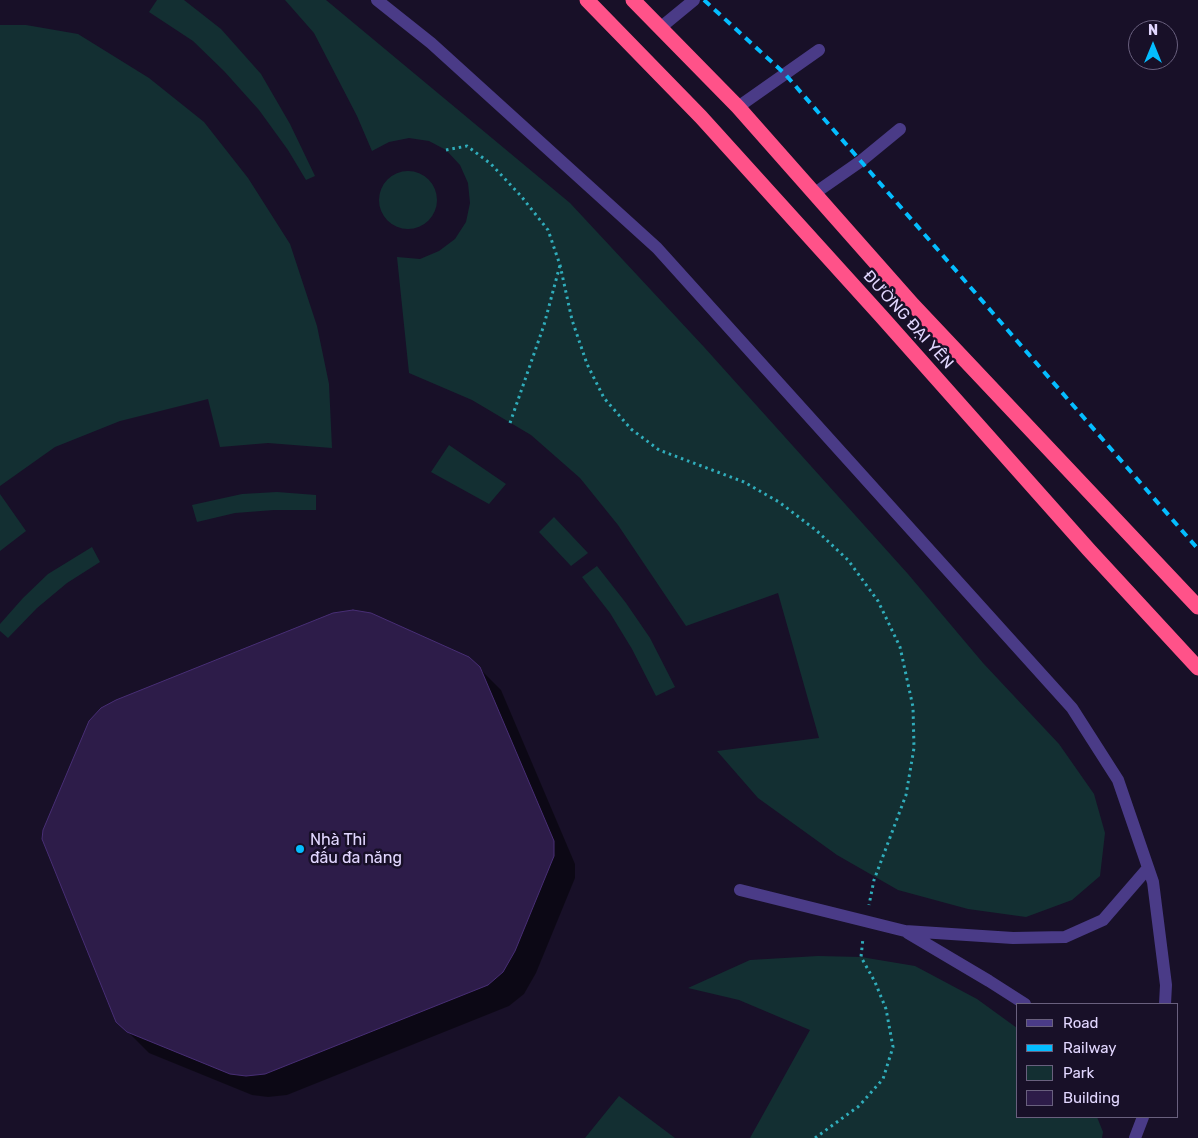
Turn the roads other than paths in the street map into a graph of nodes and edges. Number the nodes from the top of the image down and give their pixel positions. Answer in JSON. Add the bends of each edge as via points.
{"nodes":[{"id":1,"x":377,"y":0,"type":"edge"},
{"id":2,"x":587,"y":0,"type":"edge"},
{"id":3,"x":633,"y":0,"type":"edge"},
{"id":4,"x":694,"y":0,"type":"edge"},
{"id":5,"x":660,"y":28,"type":"junction"},
{"id":6,"x":819,"y":50,"type":"dead end"},
{"id":7,"x":738,"y":107,"type":"junction"},
{"id":8,"x":900,"y":129,"type":"dead end"},
{"id":9,"x":815,"y":193,"type":"junction"},
{"id":10,"x":1198,"y":607,"type":"edge"},
{"id":11,"x":1198,"y":668,"type":"edge"},
{"id":12,"x":1148,"y":868,"type":"junction"},
{"id":13,"x":740,"y":890,"type":"dead end"},
{"id":14,"x":905,"y":932,"type":"junction"},
{"id":15,"x":1023,"y":1003,"type":"edge"},
{"id":16,"x":1165,"y":1003,"type":"edge"},
{"id":17,"x":1143,"y":1118,"type":"edge"},
{"id":18,"x":1135,"y":1138,"type":"edge"}],
"edges":[{"from":1,"to":12,"type":"street","via":[[430,43],[657,248],[1072,708],[1118,780]]},
{"from":2,"to":11,"type":"highway","name":"ĐƯỜNG ĐẠI YÊN","via":[[708,124]]},
{"from":3,"to":5,"type":"highway","name":"ĐƯỜNG ĐẠI YÊN"},
{"from":4,"to":5,"type":"street"},
{"from":5,"to":7,"type":"highway","name":"ĐƯỜNG ĐẠI YÊN"},
{"from":6,"to":7,"type":"street"},
{"from":7,"to":9,"type":"highway","name":"ĐƯỜNG ĐẠI YÊN"},
{"from":8,"to":9,"type":"street"},
{"from":9,"to":10,"type":"highway","name":"ĐƯỜNG ĐẠI YÊN","via":[[913,305]]},
{"from":12,"to":14,"type":"street","via":[[1103,920],[1065,937],[1013,938]]},
{"from":12,"to":16,"type":"street","via":[[1153,882],[1166,985]]},
{"from":13,"to":14,"type":"street"},
{"from":14,"to":15,"type":"street"},
{"from":17,"to":18,"type":"street"}]}
